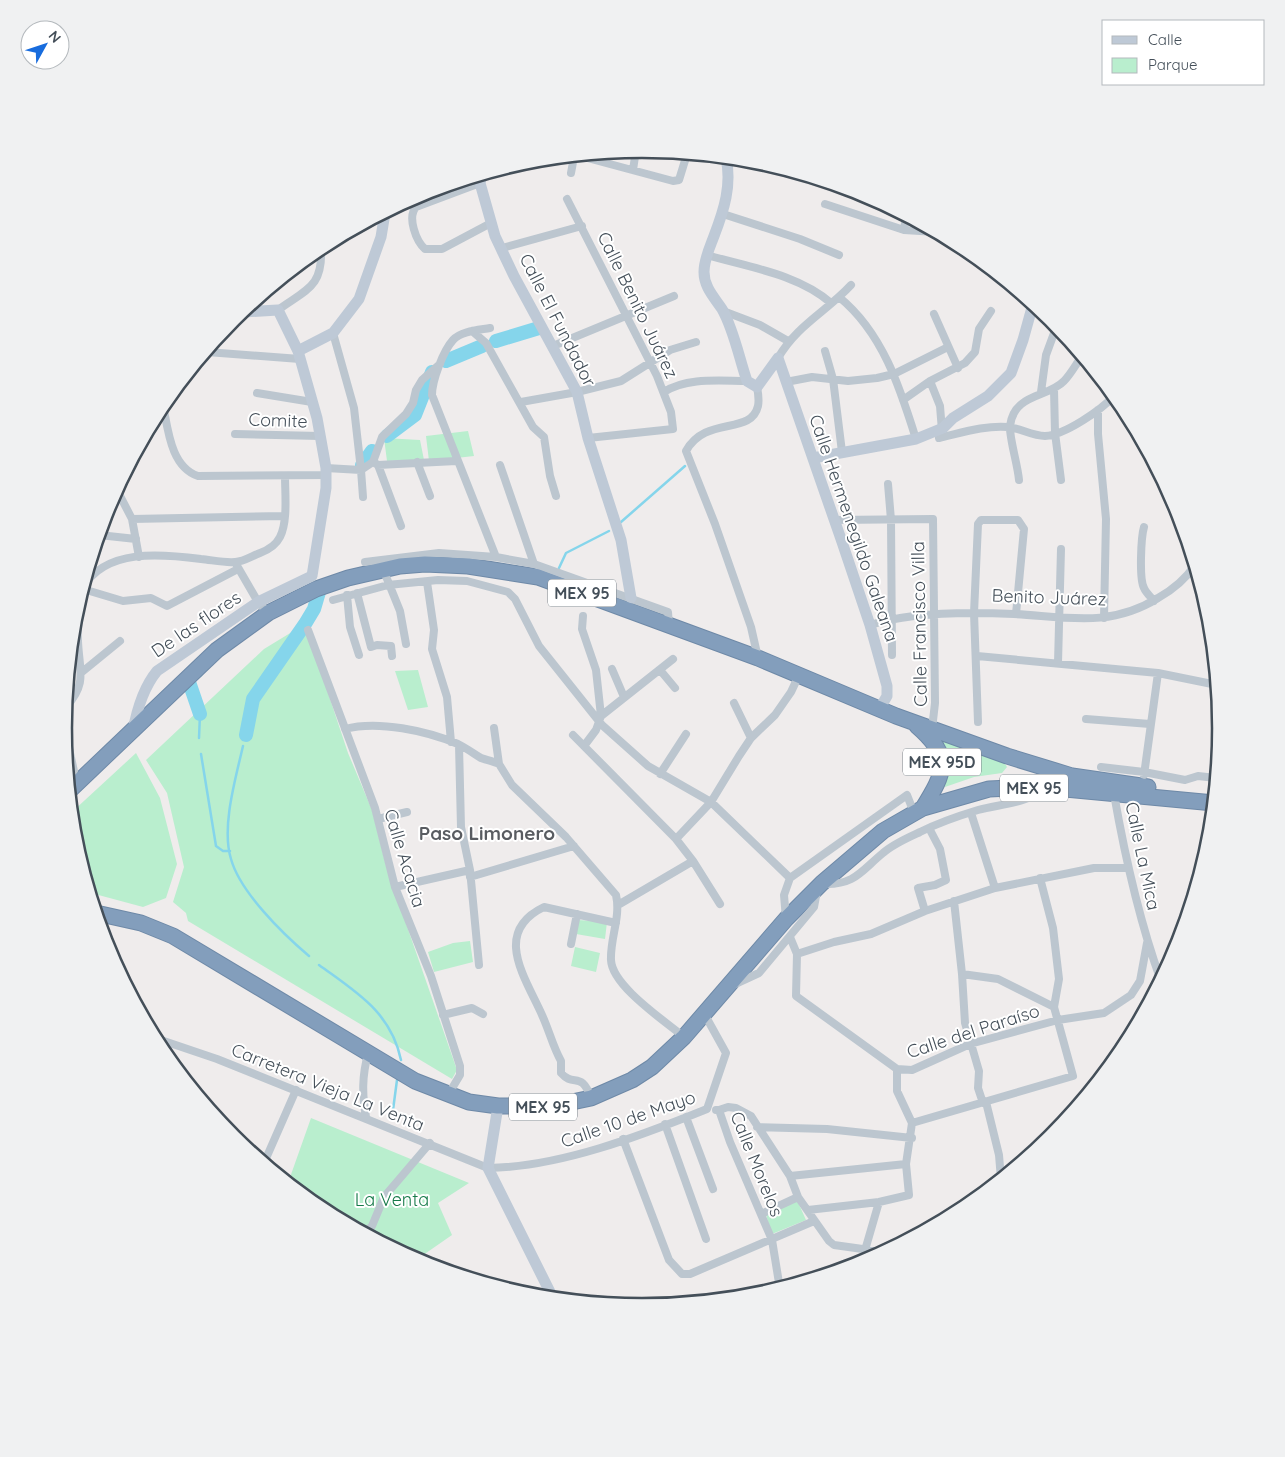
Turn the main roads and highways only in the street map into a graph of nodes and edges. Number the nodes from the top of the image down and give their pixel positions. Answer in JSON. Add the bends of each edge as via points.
{"nodes":[{"id":1,"x":913,"y":722,"type":"junction"},
{"id":2,"x":76,"y":785,"type":"edge"},
{"id":3,"x":1209,"y":793,"type":"edge"},
{"id":4,"x":1208,"y":802,"type":"edge"},
{"id":5,"x":919,"y":810,"type":"junction"},
{"id":6,"x":104,"y":915,"type":"edge"}],
"edges":[{"from":1,"to":2,"type":"highway","number":"MEX 95","via":[[758,658],[562,585],[510,571],[425,564],[382,569],[263,608]]},
{"from":1,"to":3,"type":"highway","number":"MEX 95","via":[[1060,773],[1143,779]]},
{"from":1,"to":5,"type":"highway","number":"MEX 95D","via":[[934,743],[942,764],[938,783]]},
{"from":4,"to":5,"type":"highway","number":"MEX 95","via":[[1044,788],[989,789]]},
{"from":5,"to":6,"type":"highway","number":"MEX 95","via":[[883,831],[820,886],[666,1056],[639,1076],[591,1098],[554,1106],[498,1106],[469,1102],[415,1081],[173,936],[141,923]]}]}
